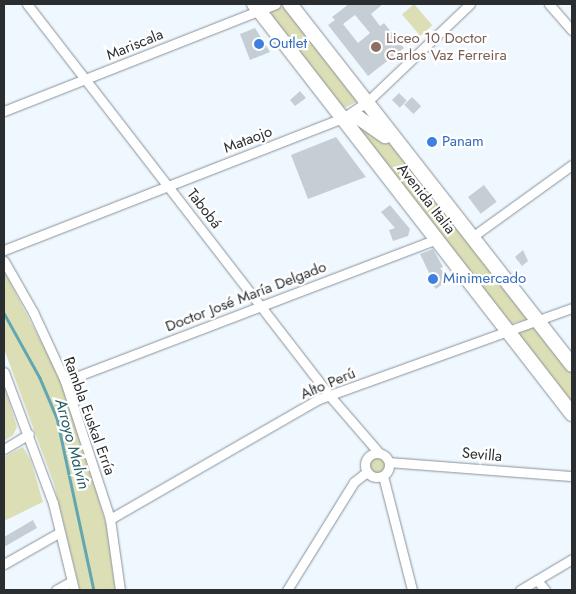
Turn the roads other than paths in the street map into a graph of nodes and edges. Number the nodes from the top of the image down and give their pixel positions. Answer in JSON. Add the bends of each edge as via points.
{"nodes":[{"id":1,"x":26,"y":4,"type":"edge"},
{"id":2,"x":276,"y":4,"type":"edge"},
{"id":3,"x":290,"y":4,"type":"edge"},
{"id":4,"x":470,"y":4,"type":"edge"},
{"id":5,"x":549,"y":4,"type":"edge"},
{"id":6,"x":256,"y":7,"type":"edge"},
{"id":7,"x":572,"y":30,"type":"edge"},
{"id":8,"x":85,"y":80,"type":"junction"},
{"id":9,"x":366,"y":102,"type":"junction"},
{"id":10,"x":4,"y":111,"type":"edge"},
{"id":11,"x":343,"y":118,"type":"junction"},
{"id":12,"x":572,"y":165,"type":"edge"},
{"id":13,"x":422,"y":174,"type":"junction"},
{"id":14,"x":168,"y":186,"type":"junction"},
{"id":15,"x":472,"y":237,"type":"junction"},
{"id":16,"x":436,"y":239,"type":"junction"},
{"id":17,"x":4,"y":250,"type":"edge"},
{"id":18,"x":4,"y":261,"type":"edge"},
{"id":19,"x":262,"y":306,"type":"junction"},
{"id":20,"x":572,"y":308,"type":"edge"},
{"id":21,"x":537,"y":321,"type":"junction"},
{"id":22,"x":508,"y":332,"type":"junction"},
{"id":23,"x":572,"y":365,"type":"edge"},
{"id":24,"x":4,"y":372,"type":"edge"},
{"id":25,"x":64,"y":381,"type":"junction"},
{"id":26,"x":329,"y":395,"type":"junction"},
{"id":27,"x":572,"y":414,"type":"edge"},
{"id":28,"x":359,"y":432,"type":"junction"},
{"id":29,"x":29,"y":434,"type":"junction"},
{"id":30,"x":4,"y":449,"type":"edge"},
{"id":31,"x":379,"y":453,"type":"junction"},
{"id":32,"x":366,"y":460,"type":"junction"},
{"id":33,"x":389,"y":462,"type":"junction"},
{"id":34,"x":367,"y":472,"type":"junction"},
{"id":35,"x":383,"y":476,"type":"junction"},
{"id":36,"x":572,"y":476,"type":"edge"},
{"id":37,"x":110,"y":519,"type":"junction"},
{"id":38,"x":60,"y":532,"type":"junction"},
{"id":39,"x":572,"y":560,"type":"edge"},
{"id":40,"x":4,"y":564,"type":"edge"},
{"id":41,"x":537,"y":580,"type":"junction"},
{"id":42,"x":73,"y":586,"type":"edge"},
{"id":43,"x":56,"y":590,"type":"edge"},
{"id":44,"x":120,"y":590,"type":"edge"},
{"id":45,"x":287,"y":590,"type":"edge"},
{"id":46,"x":412,"y":590,"type":"edge"},
{"id":47,"x":520,"y":590,"type":"edge"},
{"id":48,"x":545,"y":590,"type":"edge"}],
"edges":[{"from":1,"to":8,"type":"street","name":"Tabobá"},
{"from":2,"to":6,"type":"street","name":"Mariscala"},
{"from":3,"to":9,"type":"main road","name":"Avenida Italia"},
{"from":4,"to":9,"type":"street","name":"Mataojo"},
{"from":5,"to":7,"type":"street"},
{"from":6,"to":8,"type":"street","name":"Mariscala"},
{"from":6,"to":11,"type":"main road","name":"Avenida Italia"},
{"from":8,"to":10,"type":"street","name":"Mariscala"},
{"from":8,"to":14,"type":"street","name":"Tabobá"},
{"from":9,"to":11,"type":"street","name":"Mataojo"},
{"from":9,"to":13,"type":"main road","name":"Avenida Italia"},
{"from":11,"to":13,"type":"main road","via":[[352,116],[372,125],[406,163]]},
{"from":11,"to":14,"type":"street","name":"Mataojo"},
{"from":11,"to":16,"type":"main road","name":"Avenida Italia"},
{"from":12,"to":15,"type":"street"},
{"from":13,"to":15,"type":"main road","name":"Avenida Italia"},
{"from":14,"to":17,"type":"street","name":"Mataojo"},
{"from":14,"to":19,"type":"street","name":"Tabobá"},
{"from":15,"to":21,"type":"main road","name":"Avenida Italia"},
{"from":16,"to":19,"type":"street","name":"Doctor José María Delgado"},
{"from":16,"to":22,"type":"main road","name":"Avenida Italia"},
{"from":18,"to":25,"type":"street","name":"Rambla Euskal Erría","via":[[33,312]]},
{"from":19,"to":25,"type":"street","name":"Doctor José María Delgado"},
{"from":19,"to":26,"type":"street","name":"Tabobá"},
{"from":20,"to":21,"type":"street","name":"Alto Perú"},
{"from":21,"to":22,"type":"street","name":"Alto Perú"},
{"from":21,"to":23,"type":"main road","name":"Avenida Italia"},
{"from":22,"to":26,"type":"street","name":"Alto Perú"},
{"from":22,"to":27,"type":"main road","name":"Avenida Italia"},
{"from":24,"to":29,"type":"street"},
{"from":25,"to":37,"type":"street","name":"Rambla Euskal Erría"},
{"from":26,"to":28,"type":"street","name":"Tabobá"},
{"from":26,"to":37,"type":"street","name":"Alto Perú"},
{"from":28,"to":31,"type":"street","name":"Tabobá"},
{"from":28,"to":32,"type":"street","name":"Tabobá"},
{"from":29,"to":30,"type":"street"},
{"from":29,"to":38,"type":"street","via":[[54,503]]},
{"from":31,"to":32,"type":"street","via":[[371,454]]},
{"from":31,"to":33,"type":"street","name":"Tabobá"},
{"from":32,"to":34,"type":"street","name":"Tabobá"},
{"from":33,"to":35,"type":"street","via":[[388,472]]},
{"from":33,"to":36,"type":"street","name":"Sevilla"},
{"from":34,"to":35,"type":"street","via":[[376,478]]},
{"from":34,"to":45,"type":"street","via":[[354,482]]},
{"from":35,"to":46,"type":"street"},
{"from":37,"to":44,"type":"street","name":"Rambla Euskal Erría"},
{"from":38,"to":40,"type":"street"},
{"from":38,"to":42,"type":"street"},
{"from":39,"to":41,"type":"street"},
{"from":41,"to":47,"type":"street"},
{"from":41,"to":48,"type":"street"},
{"from":42,"to":43,"type":"street"}]}
